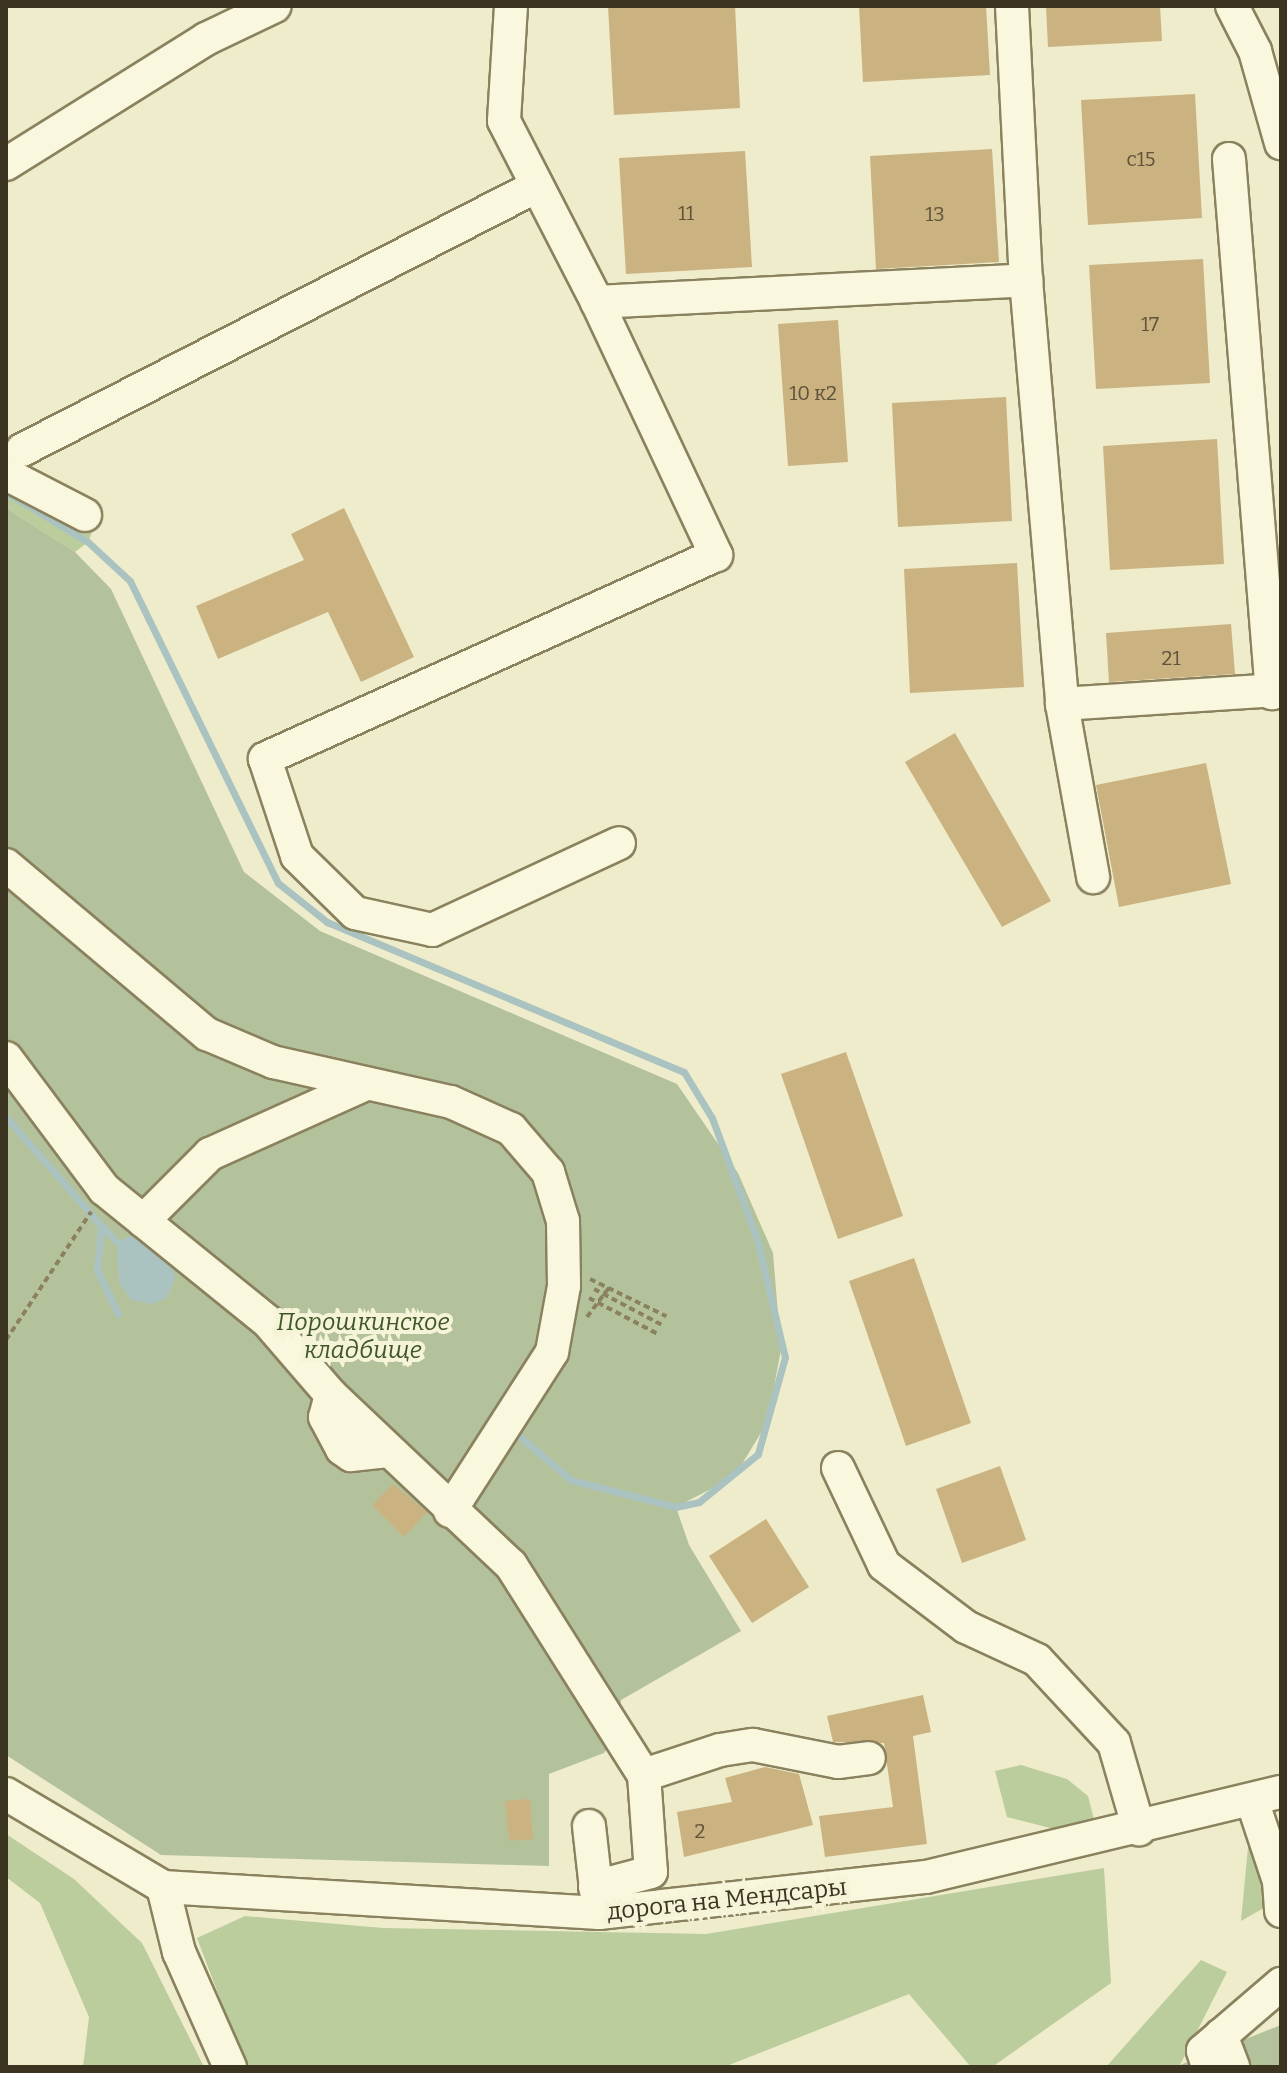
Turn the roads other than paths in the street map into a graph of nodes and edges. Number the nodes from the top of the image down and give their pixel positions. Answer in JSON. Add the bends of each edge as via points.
{"nodes":[{"id":1,"x":275,"y":6,"type":"edge"},
{"id":2,"x":511,"y":6,"type":"edge"},
{"id":3,"x":1012,"y":6,"type":"edge"},
{"id":4,"x":1232,"y":6,"type":"edge"},
{"id":5,"x":1268,"y":48,"type":"edge"},
{"id":6,"x":1281,"y":143,"type":"edge"},
{"id":7,"x":1229,"y":159,"type":"dead end"},
{"id":8,"x":6,"y":164,"type":"edge"},
{"id":9,"x":537,"y":186,"type":"junction"},
{"id":10,"x":1026,"y":280,"type":"junction"},
{"id":11,"x":597,"y":302,"type":"junction"},
{"id":12,"x":14,"y":462,"type":"edge"},
{"id":13,"x":85,"y":515,"type":"dead end"},
{"id":14,"x":1276,"y":692,"type":"edge"},
{"id":15,"x":1062,"y":704,"type":"junction"},
{"id":16,"x":619,"y":843,"type":"dead end"},
{"id":17,"x":6,"y":865,"type":"edge"},
{"id":18,"x":1093,"y":877,"type":"dead end"},
{"id":19,"x":6,"y":1058,"type":"edge"},
{"id":20,"x":366,"y":1084,"type":"junction"},
{"id":21,"x":143,"y":1221,"type":"junction"},
{"id":22,"x":838,"y":1468,"type":"dead end"},
{"id":23,"x":450,"y":1511,"type":"junction"},
{"id":24,"x":869,"y":1758,"type":"dead end"},
{"id":25,"x":644,"y":1775,"type":"junction"},
{"id":26,"x":6,"y":1794,"type":"edge"},
{"id":27,"x":1267,"y":1796,"type":"edge"},
{"id":28,"x":589,"y":1826,"type":"dead end"},
{"id":29,"x":1139,"y":1829,"type":"junction"},
{"id":30,"x":163,"y":1887,"type":"junction"},
{"id":31,"x":597,"y":1900,"type":"junction"},
{"id":32,"x":1281,"y":1911,"type":"edge"},
{"id":33,"x":1281,"y":1984,"type":"edge"},
{"id":34,"x":1221,"y":2035,"type":"junction"},
{"id":35,"x":230,"y":2067,"type":"edge"},
{"id":36,"x":1208,"y":2067,"type":"edge"},
{"id":37,"x":1233,"y":2067,"type":"edge"}],
"edges":[{"from":1,"to":8,"type":"street","via":[[206,39]]},
{"from":2,"to":9,"type":"street","via":[[504,121]]},
{"from":3,"to":10,"type":"street"},
{"from":4,"to":5,"type":"street"},
{"from":5,"to":6,"type":"street"},
{"from":7,"to":14,"type":"street"},
{"from":9,"to":11,"type":"street"},
{"from":9,"to":12,"type":"street"},
{"from":10,"to":11,"type":"street"},
{"from":10,"to":15,"type":"street"},
{"from":11,"to":16,"type":"street","via":[[716,555],[265,759],[297,856],[355,913],[432,930]]},
{"from":12,"to":13,"type":"street"},
{"from":14,"to":15,"type":"street"},
{"from":15,"to":18,"type":"street"},
{"from":17,"to":20,"type":"street","via":[[207,1034],[273,1062]]},
{"from":19,"to":21,"type":"street","via":[[104,1189]]},
{"from":20,"to":21,"type":"street","via":[[210,1154]]},
{"from":20,"to":23,"type":"street","via":[[451,1102],[511,1129],[548,1172],[563,1221],[564,1286],[552,1352]]},
{"from":21,"to":23,"type":"street","via":[[268,1322],[331,1395],[325,1417],[342,1449],[351,1455],[388,1451]]},
{"from":22,"to":29,"type":"street","via":[[884,1565],[966,1627],[1037,1660],[1114,1743]]},
{"from":23,"to":25,"type":"street","via":[[511,1565]]},
{"from":24,"to":25,"type":"street","via":[[838,1762],[753,1745]]},
{"from":25,"to":31,"type":"street","via":[[651,1872]]},
{"from":26,"to":30,"type":"street"},
{"from":27,"to":29,"type":"street","name":"дорога на Мендсары"},
{"from":27,"to":32,"type":"street"},
{"from":28,"to":31,"type":"street"},
{"from":29,"to":31,"type":"street","name":"дорога на Мендсары","via":[[926,1877],[665,1910]]},
{"from":30,"to":31,"type":"street","name":"дорога на Мендсары"},
{"from":30,"to":35,"type":"street","via":[[179,1952]]},
{"from":33,"to":34,"type":"street"},
{"from":34,"to":36,"type":"street","via":[[1203,2051]]},
{"from":34,"to":37,"type":"street"}]}
